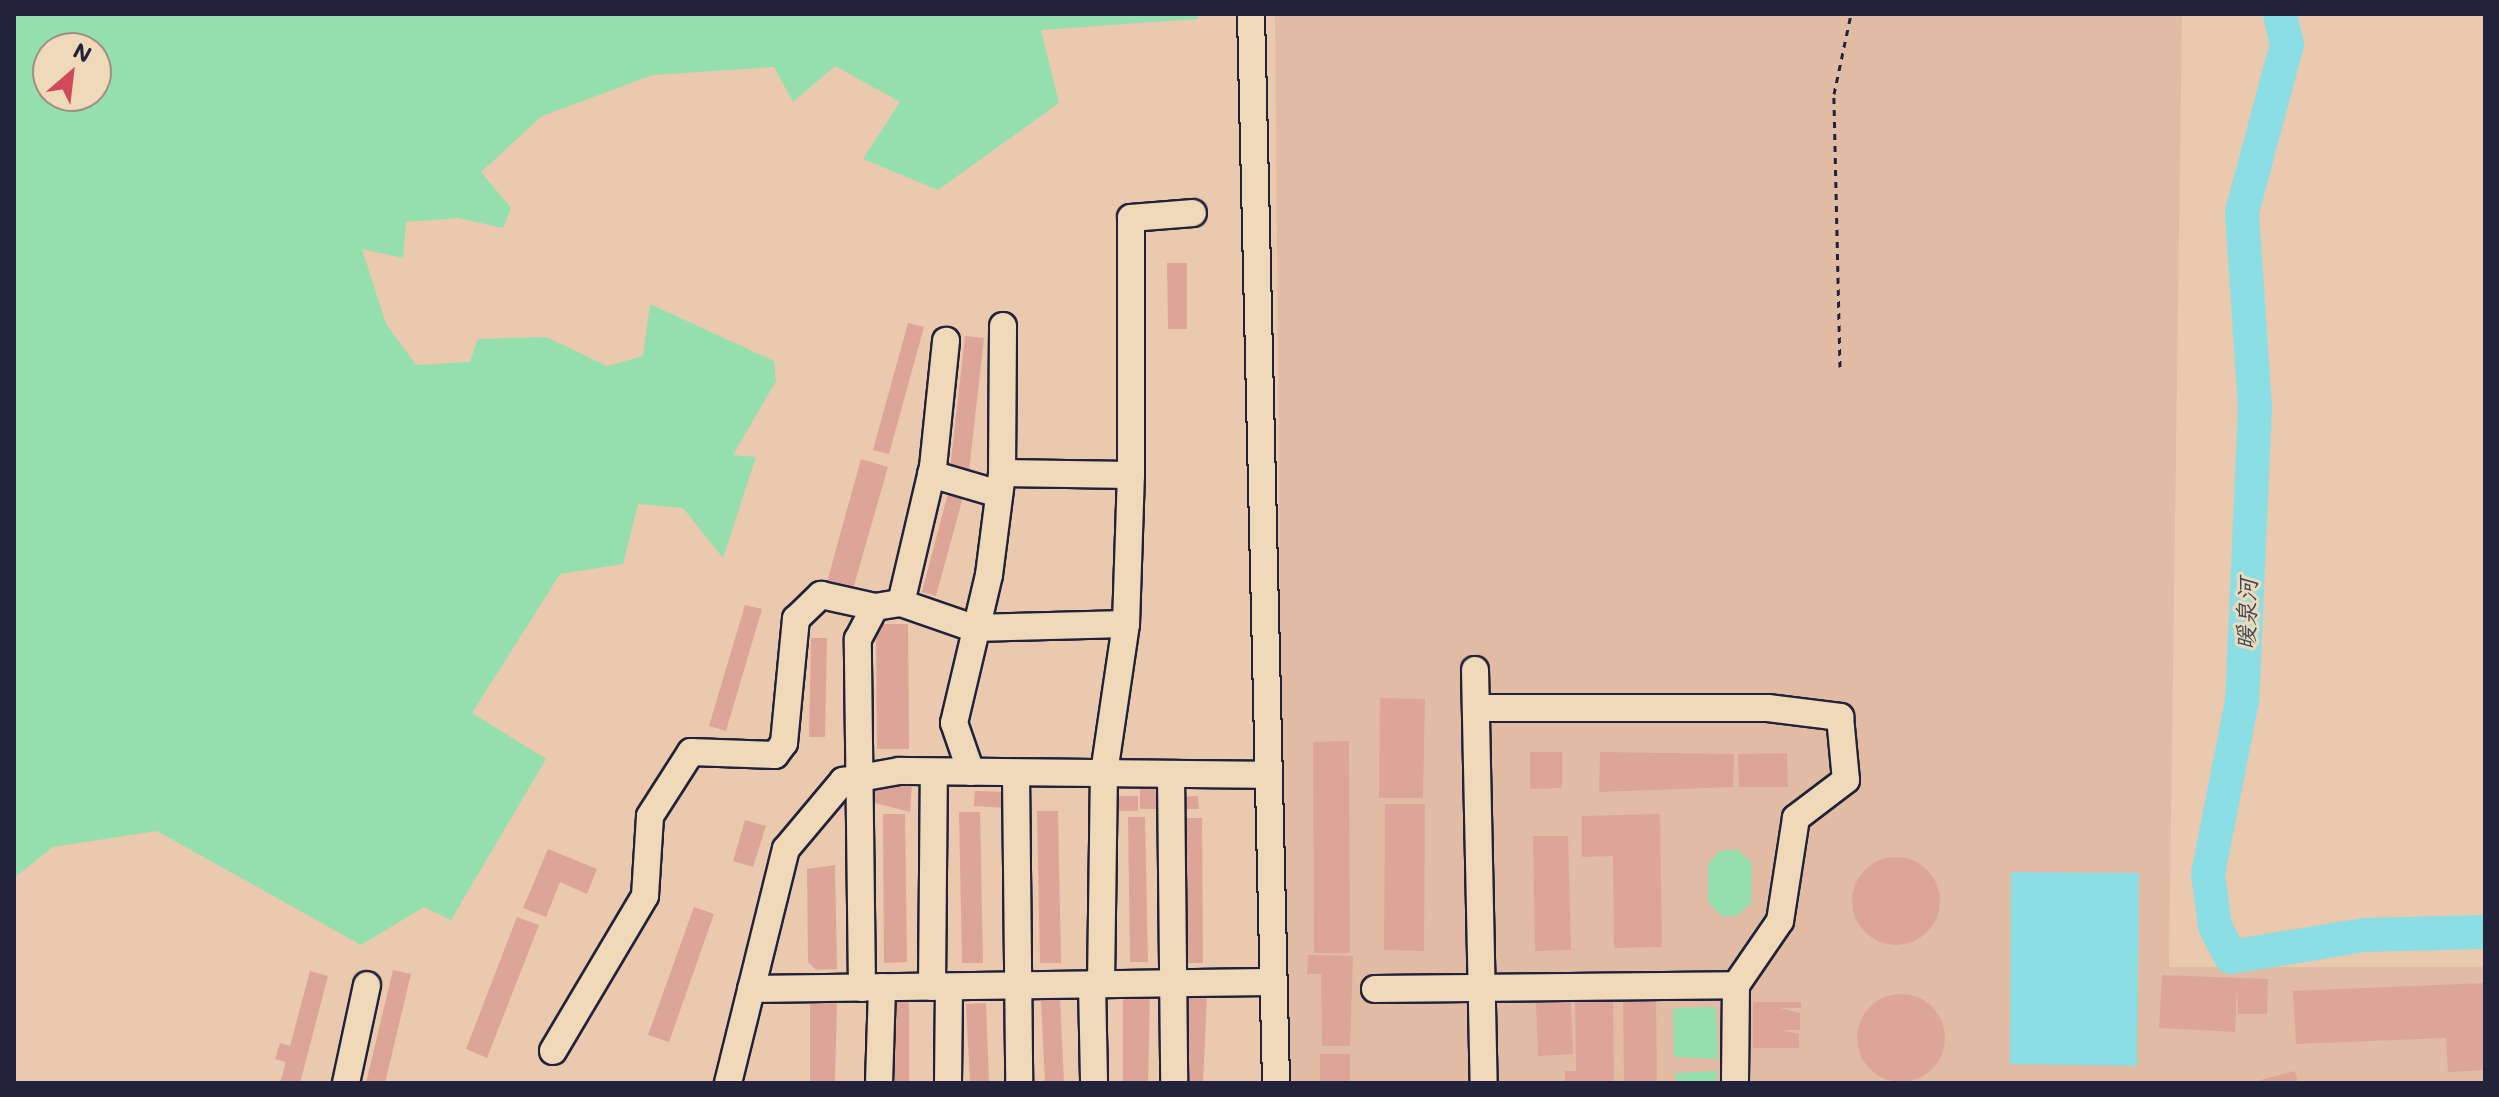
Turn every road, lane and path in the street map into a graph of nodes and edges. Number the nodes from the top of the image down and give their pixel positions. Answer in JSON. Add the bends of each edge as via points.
{"nodes":[{"id":1,"x":1251,"y":14,"type":"edge"},
{"id":2,"x":1851,"y":14,"type":"edge"},
{"id":3,"x":1193,"y":213,"type":"dead end"},
{"id":4,"x":1003,"y":326,"type":"dead end"},
{"id":5,"x":946,"y":341,"type":"dead end"},
{"id":6,"x":1840,"y":367,"type":"dead end"},
{"id":7,"x":931,"y":474,"type":"junction"},
{"id":8,"x":1131,"y":475,"type":"junction"},
{"id":9,"x":1000,"y":483,"type":"junction"},
{"id":10,"x":888,"y":605,"type":"junction"},
{"id":11,"x":1126,"y":624,"type":"junction"},
{"id":12,"x":973,"y":628,"type":"junction"},
{"id":13,"x":1475,"y":670,"type":"dead end"},
{"id":14,"x":1476,"y":708,"type":"junction"},
{"id":15,"x":934,"y":772,"type":"junction"},
{"id":16,"x":971,"y":772,"type":"junction"},
{"id":17,"x":1016,"y":773,"type":"junction"},
{"id":18,"x":1104,"y":773,"type":"junction"},
{"id":19,"x":1171,"y":774,"type":"junction"},
{"id":20,"x":1268,"y":775,"type":"junction"},
{"id":21,"x":862,"y":778,"type":"junction"},
{"id":22,"x":1273,"y":982,"type":"junction"},
{"id":23,"x":1171,"y":983,"type":"junction"},
{"id":24,"x":1096,"y":984,"type":"junction"},
{"id":25,"x":367,"y":985,"type":"dead end"},
{"id":26,"x":1736,"y":985,"type":"junction"},
{"id":27,"x":1015,"y":986,"type":"junction"},
{"id":28,"x":940,"y":987,"type":"junction"},
{"id":29,"x":872,"y":988,"type":"junction"},
{"id":30,"x":1482,"y":988,"type":"junction"},
{"id":31,"x":751,"y":989,"type":"junction"},
{"id":32,"x":1375,"y":989,"type":"dead end"},
{"id":33,"x":553,"y":1051,"type":"dead end"},
{"id":34,"x":346,"y":1083,"type":"edge"},
{"id":35,"x":728,"y":1083,"type":"edge"},
{"id":36,"x":879,"y":1083,"type":"edge"},
{"id":37,"x":948,"y":1083,"type":"edge"},
{"id":38,"x":1019,"y":1083,"type":"edge"},
{"id":39,"x":1094,"y":1083,"type":"edge"},
{"id":40,"x":1174,"y":1083,"type":"edge"},
{"id":41,"x":1276,"y":1083,"type":"edge"},
{"id":42,"x":1484,"y":1083,"type":"edge"},
{"id":43,"x":1735,"y":1083,"type":"edge"}],
"edges":[{"from":1,"to":20,"type":"street"},
{"from":2,"to":6,"type":"path","via":[[1834,94]]},
{"from":3,"to":8,"type":"street","via":[[1131,218]]},
{"from":4,"to":9,"type":"street"},
{"from":5,"to":7,"type":"street"},
{"from":7,"to":9,"type":"street"},
{"from":7,"to":10,"type":"street"},
{"from":8,"to":9,"type":"street"},
{"from":8,"to":11,"type":"street"},
{"from":9,"to":12,"type":"street"},
{"from":10,"to":12,"type":"street"},
{"from":10,"to":21,"type":"street","via":[[858,639]]},
{"from":10,"to":33,"type":"street","via":[[821,595],[796,619],[784,743],[775,755],[691,752],[650,816],[645,896]]},
{"from":11,"to":12,"type":"street"},
{"from":11,"to":18,"type":"street"},
{"from":12,"to":16,"type":"street","via":[[954,723]]},
{"from":13,"to":14,"type":"street"},
{"from":14,"to":26,"type":"street","via":[[1768,708],[1840,717],[1846,780],[1796,818],[1780,921]]},
{"from":14,"to":30,"type":"street"},
{"from":15,"to":16,"type":"street"},
{"from":15,"to":21,"type":"street"},
{"from":15,"to":28,"type":"street"},
{"from":16,"to":17,"type":"street"},
{"from":17,"to":18,"type":"street"},
{"from":17,"to":27,"type":"street"},
{"from":18,"to":19,"type":"street"},
{"from":18,"to":24,"type":"street"},
{"from":19,"to":20,"type":"street"},
{"from":19,"to":23,"type":"street"},
{"from":20,"to":22,"type":"street"},
{"from":21,"to":29,"type":"street"},
{"from":21,"to":31,"type":"street","via":[[843,781],[786,849]]},
{"from":22,"to":23,"type":"street"},
{"from":22,"to":41,"type":"street"},
{"from":23,"to":24,"type":"street"},
{"from":23,"to":40,"type":"street"},
{"from":24,"to":27,"type":"street"},
{"from":24,"to":39,"type":"street"},
{"from":25,"to":34,"type":"street"},
{"from":26,"to":30,"type":"street"},
{"from":26,"to":43,"type":"street"},
{"from":27,"to":28,"type":"street"},
{"from":27,"to":38,"type":"street"},
{"from":28,"to":29,"type":"street"},
{"from":28,"to":37,"type":"street"},
{"from":29,"to":31,"type":"street"},
{"from":29,"to":36,"type":"street"},
{"from":30,"to":32,"type":"street"},
{"from":30,"to":42,"type":"street"},
{"from":31,"to":35,"type":"street"}]}
